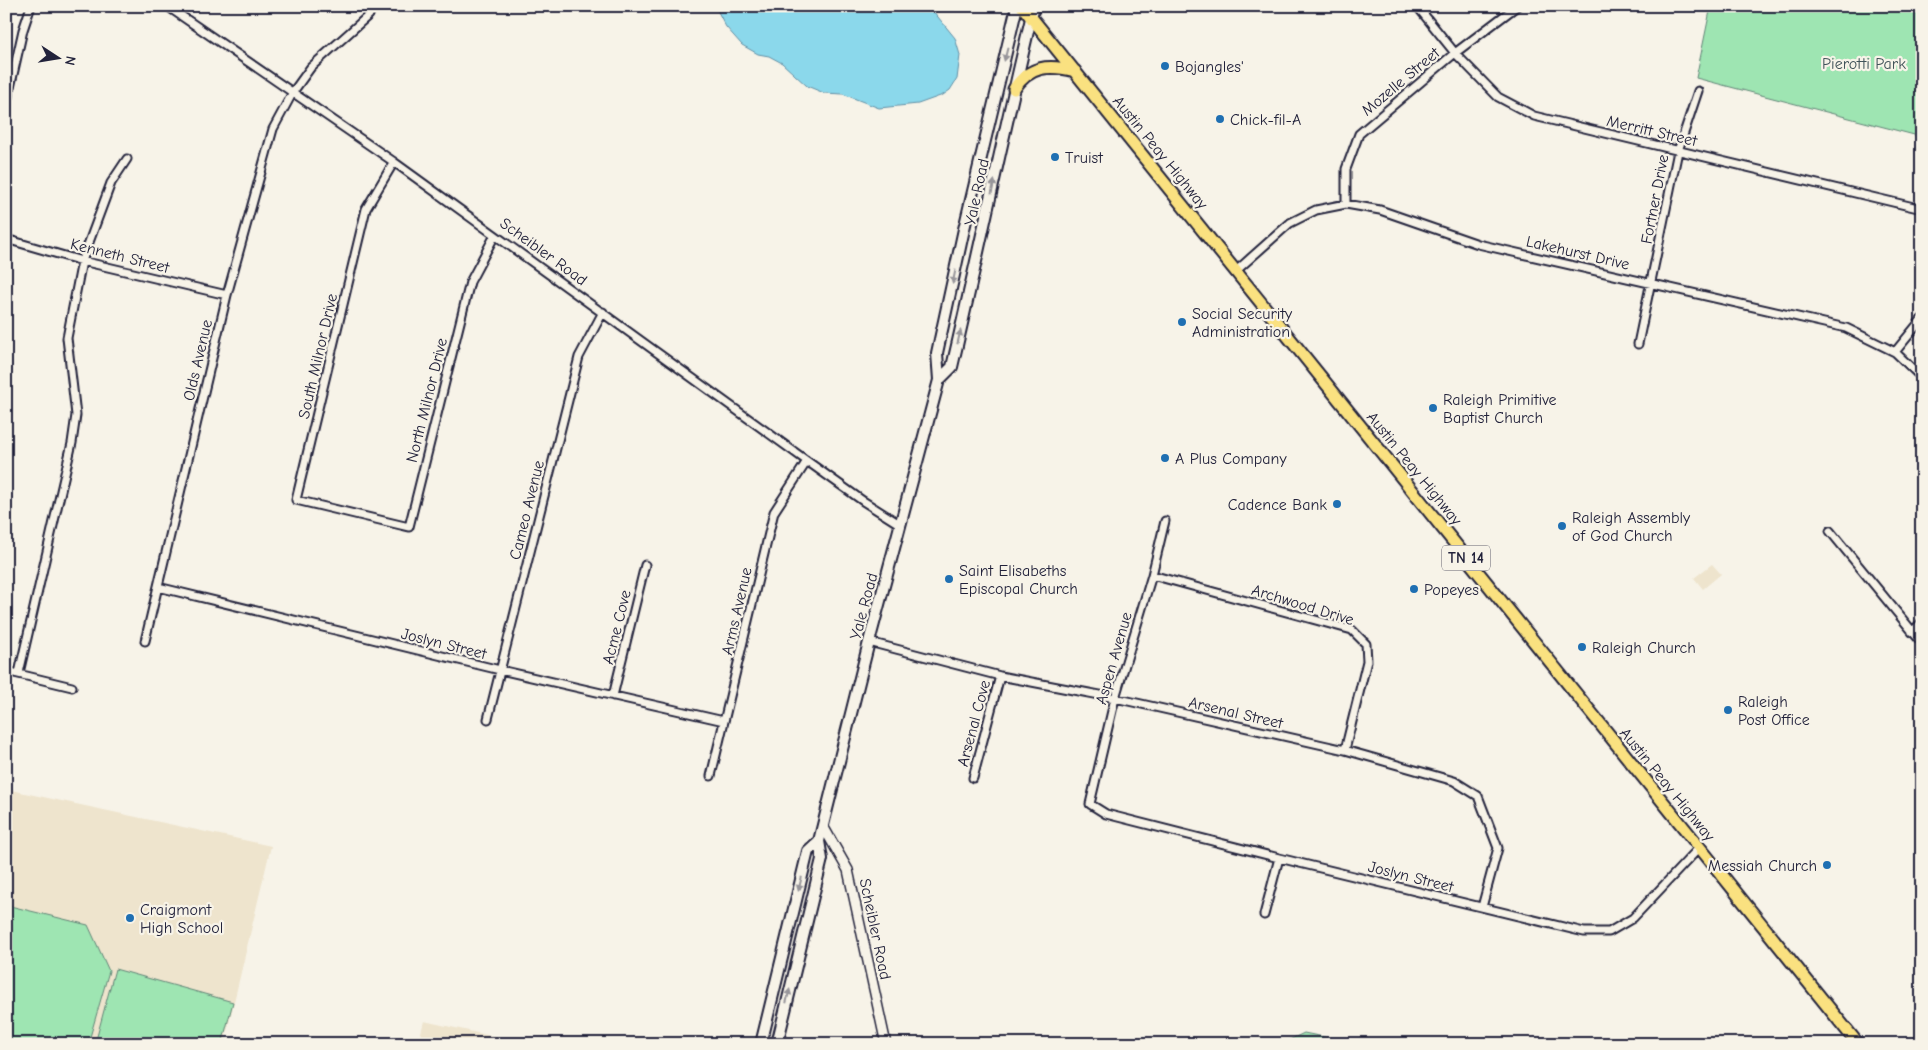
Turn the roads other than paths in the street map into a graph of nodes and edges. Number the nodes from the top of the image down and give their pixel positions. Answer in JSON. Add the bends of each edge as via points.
{"nodes":[{"id":1,"x":32,"y":6,"type":"edge"},
{"id":2,"x":167,"y":6,"type":"edge"},
{"id":3,"x":371,"y":6,"type":"edge"},
{"id":4,"x":1017,"y":6,"type":"edge"},
{"id":5,"x":1022,"y":6,"type":"edge"},
{"id":6,"x":1034,"y":6,"type":"edge"},
{"id":7,"x":1417,"y":6,"type":"edge"},
{"id":8,"x":1518,"y":6,"type":"edge"},
{"id":9,"x":1031,"y":18,"type":"junction"},
{"id":10,"x":1455,"y":53,"type":"junction"},
{"id":11,"x":1074,"y":71,"type":"junction"},
{"id":12,"x":1014,"y":89,"type":"junction"},
{"id":13,"x":1698,"y":91,"type":"dead end"},
{"id":14,"x":293,"y":92,"type":"junction"},
{"id":15,"x":6,"y":106,"type":"edge"},
{"id":16,"x":1678,"y":151,"type":"junction"},
{"id":17,"x":127,"y":159,"type":"dead end"},
{"id":18,"x":394,"y":162,"type":"junction"},
{"id":19,"x":1346,"y":204,"type":"junction"},
{"id":20,"x":1922,"y":209,"type":"edge"},
{"id":21,"x":495,"y":235,"type":"junction"},
{"id":22,"x":6,"y":239,"type":"edge"},
{"id":23,"x":82,"y":260,"type":"junction"},
{"id":24,"x":1236,"y":271,"type":"junction"},
{"id":25,"x":1652,"y":283,"type":"junction"},
{"id":26,"x":227,"y":295,"type":"junction"},
{"id":27,"x":603,"y":312,"type":"junction"},
{"id":28,"x":1922,"y":319,"type":"edge"},
{"id":29,"x":1638,"y":344,"type":"dead end"},
{"id":30,"x":1895,"y":352,"type":"junction"},
{"id":31,"x":1922,"y":378,"type":"edge"},
{"id":32,"x":939,"y":380,"type":"junction"},
{"id":33,"x":807,"y":462,"type":"junction"},
{"id":34,"x":358,"y":515,"type":"joint"},
{"id":35,"x":1165,"y":521,"type":"dead end"},
{"id":36,"x":901,"y":525,"type":"junction"},
{"id":37,"x":1830,"y":531,"type":"dead end"},
{"id":38,"x":646,"y":565,"type":"dead end"},
{"id":39,"x":1152,"y":575,"type":"junction"},
{"id":40,"x":158,"y":587,"type":"junction"},
{"id":41,"x":1922,"y":622,"type":"edge"},
{"id":42,"x":1912,"y":632,"type":"junction"},
{"id":43,"x":145,"y":641,"type":"dead end"},
{"id":44,"x":869,"y":642,"type":"junction"},
{"id":45,"x":1922,"y":643,"type":"edge"},
{"id":46,"x":500,"y":670,"type":"junction"},
{"id":47,"x":6,"y":671,"type":"edge"},
{"id":48,"x":19,"y":673,"type":"junction"},
{"id":49,"x":1000,"y":676,"type":"junction"},
{"id":50,"x":72,"y":686,"type":"dead end"},
{"id":51,"x":613,"y":696,"type":"junction"},
{"id":52,"x":1115,"y":698,"type":"junction"},
{"id":53,"x":488,"y":718,"type":"dead end"},
{"id":54,"x":724,"y":721,"type":"junction"},
{"id":55,"x":1345,"y":750,"type":"junction"},
{"id":56,"x":711,"y":776,"type":"dead end"},
{"id":57,"x":973,"y":778,"type":"dead end"},
{"id":58,"x":1090,"y":804,"type":"joint"},
{"id":59,"x":822,"y":826,"type":"junction"},
{"id":60,"x":819,"y":841,"type":"junction"},
{"id":61,"x":1699,"y":848,"type":"junction"},
{"id":62,"x":1279,"y":858,"type":"junction"},
{"id":63,"x":1482,"y":907,"type":"junction"},
{"id":64,"x":1264,"y":915,"type":"dead end"},
{"id":65,"x":761,"y":1044,"type":"edge"},
{"id":66,"x":777,"y":1044,"type":"edge"},
{"id":67,"x":886,"y":1044,"type":"edge"},
{"id":68,"x":1858,"y":1044,"type":"edge"}],
"edges":[{"from":1,"to":15,"type":"street","via":[[23,30]]},
{"from":2,"to":14,"type":"street","name":"Scheibler Road"},
{"from":3,"to":14,"type":"street","name":"Olds Avenue","via":[[369,15],[312,68]]},
{"from":4,"to":32,"type":"main road","name":"Yale Road","one_way":true,"via":[[937,354]]},
{"from":5,"to":9,"type":"main road","name":"Austin Peay Highway","number":"TN 14"},
{"from":6,"to":9,"type":"main road","name":"Yale Road"},
{"from":7,"to":10,"type":"street","name":"Merritt Street"},
{"from":8,"to":10,"type":"street","name":"Mozelle Street"},
{"from":9,"to":11,"type":"main road","name":"Austin Peay Highway","number":"TN 14"},
{"from":9,"to":12,"type":"main road","name":"Yale Road"},
{"from":10,"to":16,"type":"street","name":"Merritt Street","via":[[1498,97],[1534,116]]},
{"from":10,"to":19,"type":"street","name":"Mozelle Street","via":[[1359,134],[1346,170]]},
{"from":11,"to":12,"type":"main road","via":[[1062,68],[1033,70],[1022,77]]},
{"from":11,"to":24,"type":"main road","name":"Austin Peay Highway","number":"TN 14"},
{"from":32,"to":12,"type":"main road","name":"Yale Road","one_way":true,"via":[[952,367]]},
{"from":13,"to":16,"type":"street","name":"Fortner Drive"},
{"from":14,"to":18,"type":"street","name":"Scheibler Road"},
{"from":14,"to":26,"type":"street","name":"Olds Avenue","via":[[273,129]]},
{"from":16,"to":20,"type":"street","name":"Merritt Street"},
{"from":16,"to":25,"type":"street","name":"Fortner Drive"},
{"from":17,"to":23,"type":"street","via":[[111,182]]},
{"from":18,"to":21,"type":"street","name":"Scheibler Road"},
{"from":18,"to":34,"type":"street","name":"South Milnor Drive","via":[[366,209],[296,500]]},
{"from":19,"to":24,"type":"street","name":"Lakehurst Drive","via":[[1316,210],[1290,223]]},
{"from":19,"to":25,"type":"street","name":"Lakehurst Drive","via":[[1380,210],[1478,244]]},
{"from":21,"to":27,"type":"street","name":"Scheibler Road"},
{"from":21,"to":34,"type":"street","name":"North Milnor Drive","via":[[470,282],[409,526]]},
{"from":22,"to":23,"type":"street","name":"Kenneth Street"},
{"from":23,"to":26,"type":"street","name":"Kenneth Street"},
{"from":23,"to":48,"type":"street","via":[[68,338],[76,415],[72,442]]},
{"from":24,"to":61,"type":"main road","name":"Austin Peay Highway","number":"TN 14"},
{"from":25,"to":29,"type":"street","name":"Fortner Drive"},
{"from":25,"to":30,"type":"street","name":"Lakehurst Drive","via":[[1846,328]]},
{"from":26,"to":40,"type":"street","name":"Olds Avenue"},
{"from":27,"to":33,"type":"street","name":"Scheibler Road"},
{"from":27,"to":46,"type":"street","name":"Cameo Avenue","via":[[579,357]]},
{"from":28,"to":30,"type":"street"},
{"from":30,"to":31,"type":"street","name":"Lakehurst Drive"},
{"from":32,"to":36,"type":"main road","name":"Yale Road"},
{"from":33,"to":36,"type":"street","name":"Scheibler Road"},
{"from":33,"to":54,"type":"street","name":"Arms Avenue","via":[[774,512]]},
{"from":35,"to":39,"type":"street","name":"Aspen Avenue"},
{"from":36,"to":44,"type":"main road","name":"Yale Road"},
{"from":37,"to":42,"type":"street"},
{"from":38,"to":51,"type":"street","name":"Acme Cove"},
{"from":39,"to":52,"type":"street","name":"Aspen Avenue"},
{"from":39,"to":55,"type":"street","name":"Archwood Drive","via":[[1352,630],[1366,644],[1367,661]]},
{"from":40,"to":43,"type":"street","name":"Olds Avenue"},
{"from":40,"to":46,"type":"street","name":"Joslyn Street"},
{"from":41,"to":42,"type":"street"},
{"from":42,"to":45,"type":"street"},
{"from":44,"to":49,"type":"street","name":"Arsenal Street"},
{"from":44,"to":59,"type":"main road","name":"Yale Road"},
{"from":46,"to":51,"type":"street","name":"Joslyn Street"},
{"from":46,"to":53,"type":"street","name":"Cameo Avenue"},
{"from":47,"to":48,"type":"street"},
{"from":48,"to":50,"type":"street"},
{"from":49,"to":52,"type":"street","name":"Arsenal Street"},
{"from":49,"to":57,"type":"street","name":"Arsenal Cove"},
{"from":51,"to":54,"type":"street","name":"Joslyn Street"},
{"from":52,"to":55,"type":"street","name":"Arsenal Street"},
{"from":52,"to":58,"type":"street","name":"Aspen Avenue"},
{"from":54,"to":56,"type":"street","name":"Arms Avenue"},
{"from":55,"to":63,"type":"street","name":"Arsenal Street","via":[[1454,781],[1478,796],[1498,848]]},
{"from":58,"to":62,"type":"street","name":"Joslyn Street","via":[[1106,814]]},
{"from":59,"to":60,"type":"main road","name":"Yale Road"},
{"from":59,"to":67,"type":"street","name":"Scheibler Road","via":[[848,870]]},
{"from":60,"to":65,"type":"main road","name":"Yale Road","one_way":true,"via":[[808,851]]},
{"from":66,"to":60,"type":"main road","name":"Yale Road","one_way":true,"via":[[822,859]]},
{"from":61,"to":63,"type":"street","name":"Joslyn Street","via":[[1633,918],[1609,932],[1584,932]]},
{"from":61,"to":68,"type":"main road","name":"Austin Peay Highway","number":"TN 14"},
{"from":62,"to":63,"type":"street","name":"Joslyn Street"},
{"from":62,"to":64,"type":"street"}]}
